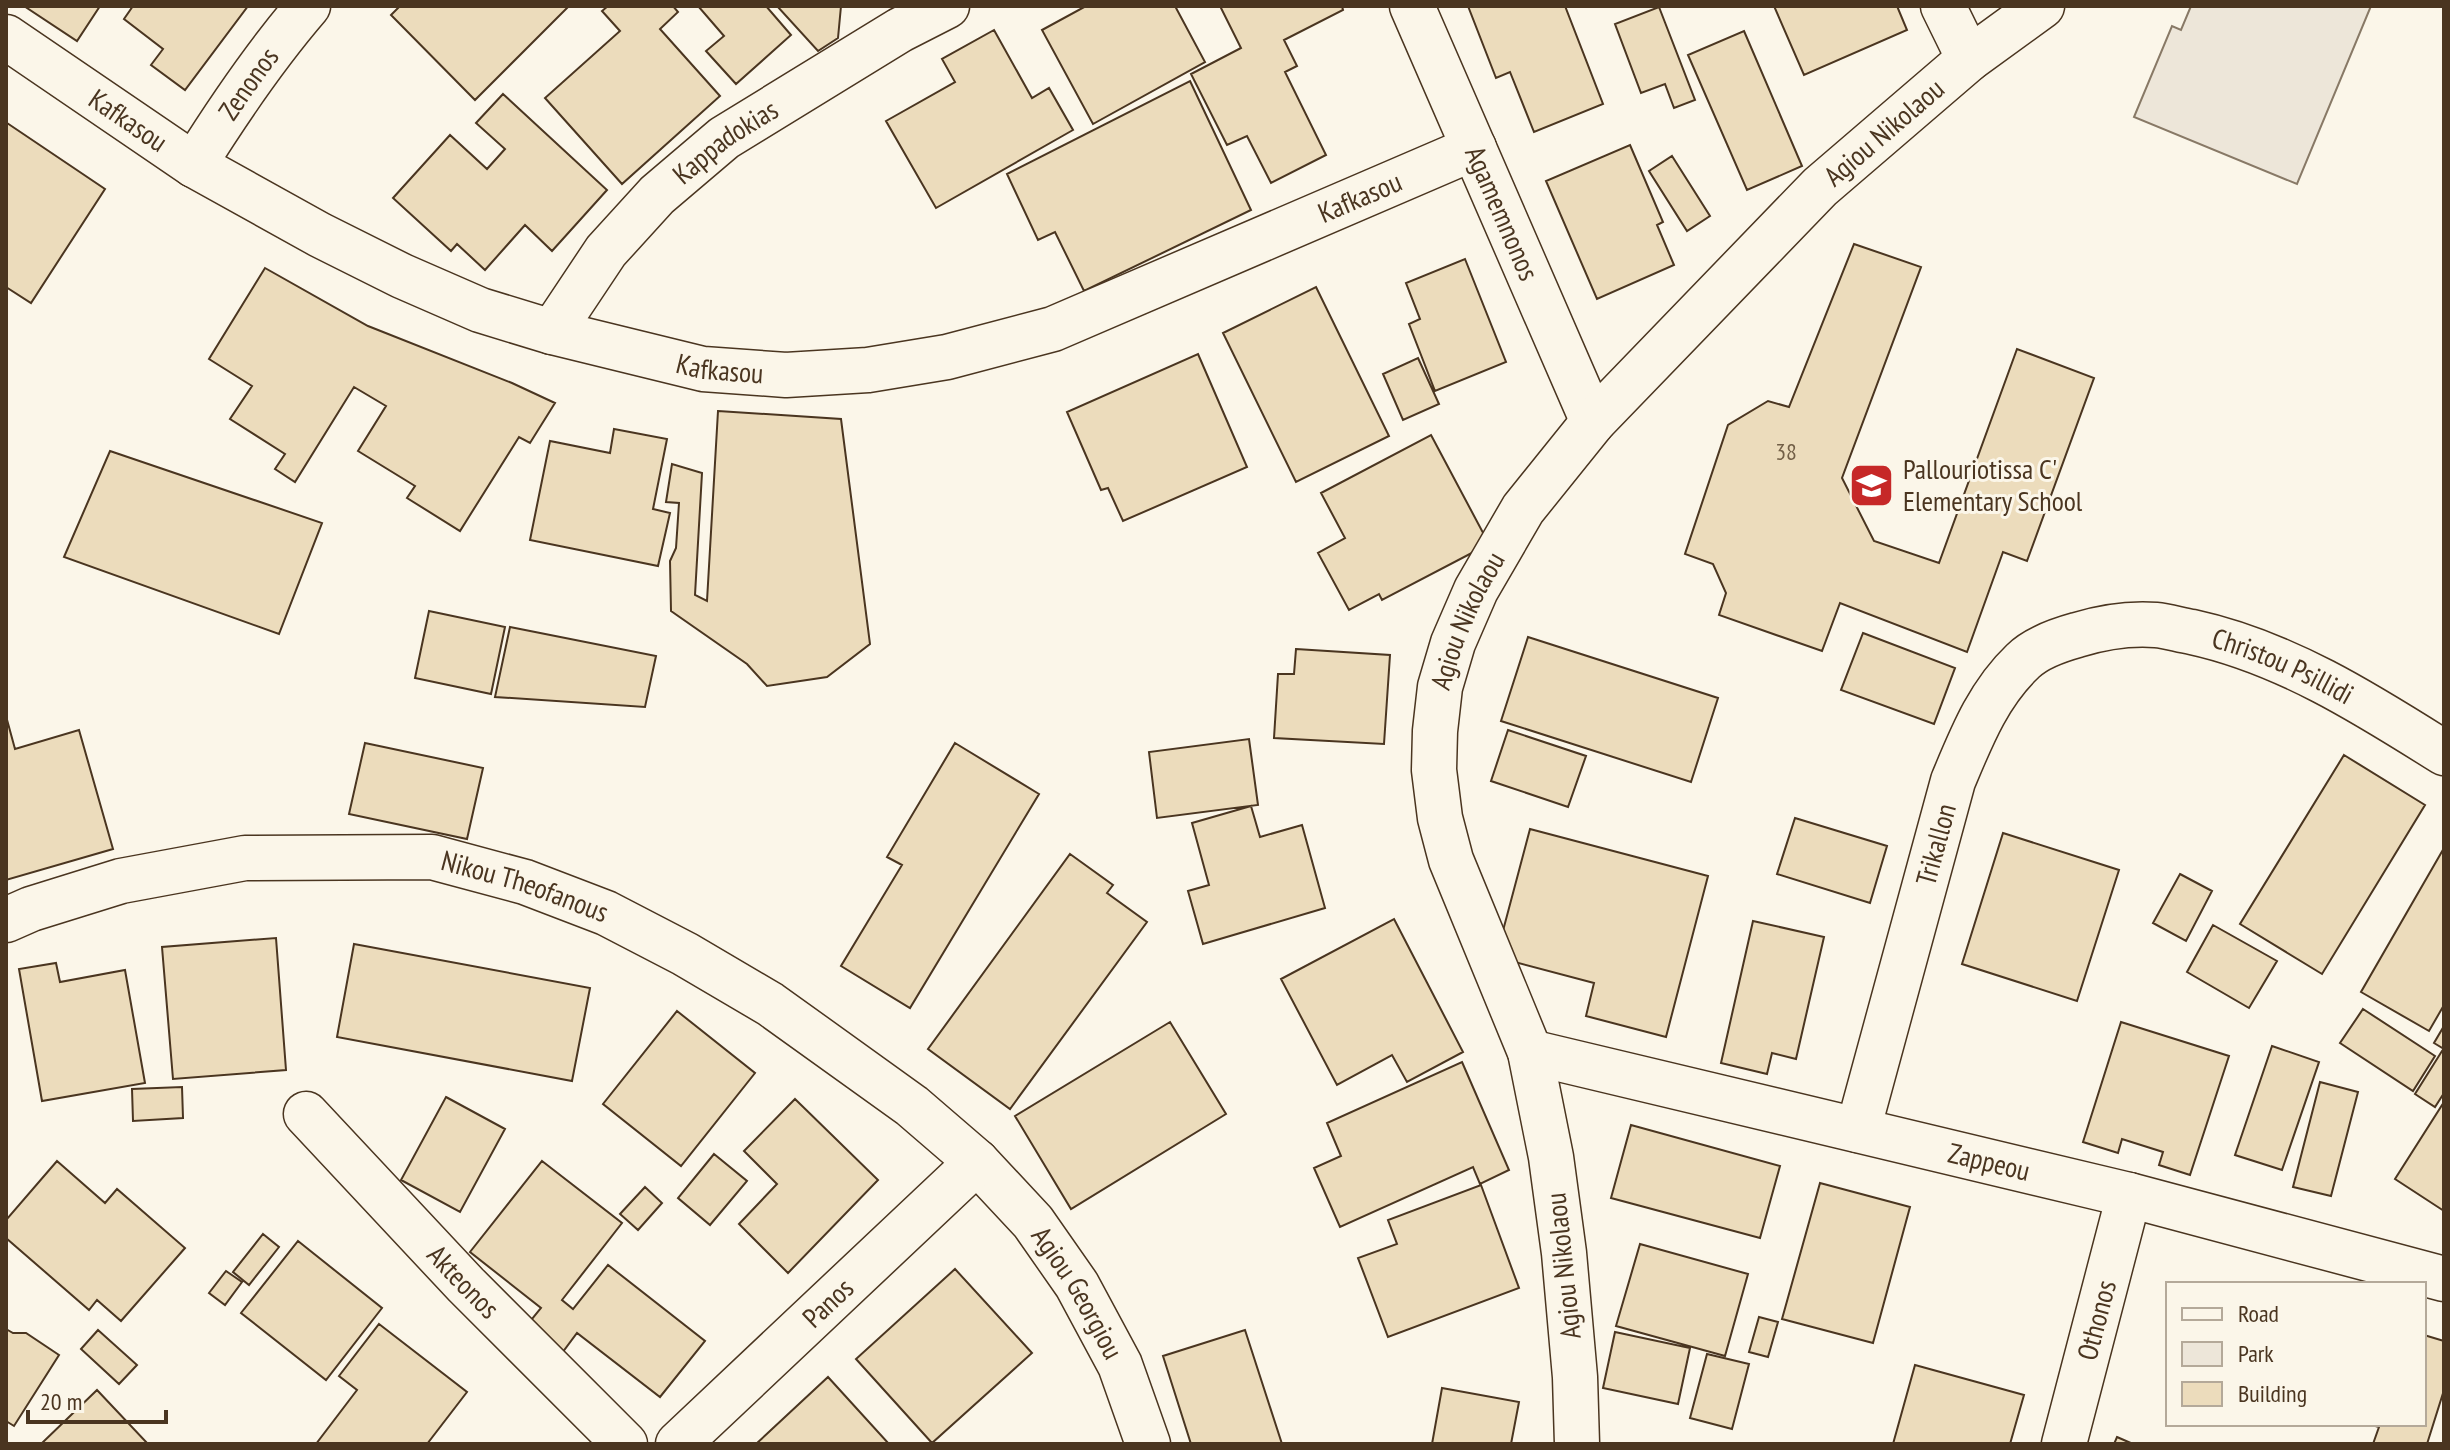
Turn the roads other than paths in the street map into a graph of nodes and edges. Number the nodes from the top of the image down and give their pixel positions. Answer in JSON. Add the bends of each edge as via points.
{"nodes":[{"id":1,"x":308,"y":6,"type":"edge"},
{"id":2,"x":947,"y":6,"type":"edge"},
{"id":3,"x":1412,"y":6,"type":"edge"},
{"id":4,"x":1943,"y":6,"type":"edge"},
{"id":5,"x":2042,"y":6,"type":"edge"},
{"id":6,"x":6,"y":37,"type":"edge"},
{"id":7,"x":1969,"y":59,"type":"junction"},
{"id":8,"x":1474,"y":148,"type":"junction"},
{"id":9,"x":194,"y":165,"type":"junction"},
{"id":10,"x":552,"y":332,"type":"junction"},
{"id":11,"x":1593,"y":422,"type":"junction"},
{"id":12,"x":2106,"y":626,"type":"joint"},
{"id":13,"x":2444,"y":753,"type":"edge"},
{"id":14,"x":6,"y":920,"type":"edge"},
{"id":15,"x":1530,"y":1052,"type":"junction"},
{"id":16,"x":306,"y":1114,"type":"dead end"},
{"id":17,"x":1858,"y":1130,"type":"junction"},
{"id":18,"x":977,"y":1162,"type":"junction"},
{"id":19,"x":2129,"y":1195,"type":"junction"},
{"id":20,"x":2444,"y":1279,"type":"edge"},
{"id":21,"x":625,"y":1444,"type":"edge"},
{"id":22,"x":678,"y":1444,"type":"edge"},
{"id":23,"x":1148,"y":1444,"type":"edge"},
{"id":24,"x":1577,"y":1444,"type":"edge"},
{"id":25,"x":2064,"y":1444,"type":"edge"}],
"edges":[{"from":1,"to":9,"type":"street","name":"Zenonos","via":[[229,109]]},
{"from":2,"to":10,"type":"street","name":"Kappadokias","via":[[724,138],[657,195],[606,251]]},
{"from":3,"to":8,"type":"street","name":"Agamemnonos"},
{"from":4,"to":7,"type":"street"},
{"from":5,"to":7,"type":"street","name":"Agiou Nikolaou"},
{"from":6,"to":9,"type":"street","name":"Kafkasou"},
{"from":7,"to":11,"type":"street","name":"Agiou Nikolaou","via":[[1820,187]]},
{"from":8,"to":10,"type":"street","name":"Kafkasou","via":[[1053,329],[947,357],[868,370],[786,375],[703,369]]},
{"from":8,"to":11,"type":"street","name":"Agamemnonos"},
{"from":9,"to":10,"type":"street","name":"Kafkasou","via":[[402,276],[480,310]]},
{"from":11,"to":15,"type":"street","name":"Agiou Nikolaou","via":[[1523,509],[1476,590],[1440,687],[1435,731],[1434,770],[1451,860]]},
{"from":12,"to":13,"type":"street","name":"Christou Psillidi","via":[[2156,625],[2218,638],[2276,659],[2362,702]]},
{"from":12,"to":17,"type":"street","name":"Trikallon","via":[[2060,639],[2025,658],[1994,692],[1973,732],[1953,781]]},
{"from":14,"to":18,"type":"street","name":"Nikou Theofanous","via":[[121,881],[245,858],[432,857],[579,902],[685,954],[770,1004],[912,1106]]},
{"from":15,"to":17,"type":"street","name":"Zappeou"},
{"from":15,"to":24,"type":"street","name":"Agiou Nikolaou","via":[[1564,1253]]},
{"from":16,"to":21,"type":"street","name":"Akteonos"},
{"from":17,"to":19,"type":"street","name":"Zappeou"},
{"from":18,"to":22,"type":"street","name":"Panos"},
{"from":18,"to":23,"type":"street","name":"Agiou Georgiou","via":[[1033,1222],[1077,1285],[1120,1365]]},
{"from":19,"to":20,"type":"street","name":"Zappeou"},
{"from":19,"to":25,"type":"street","name":"Othonos"}]}
